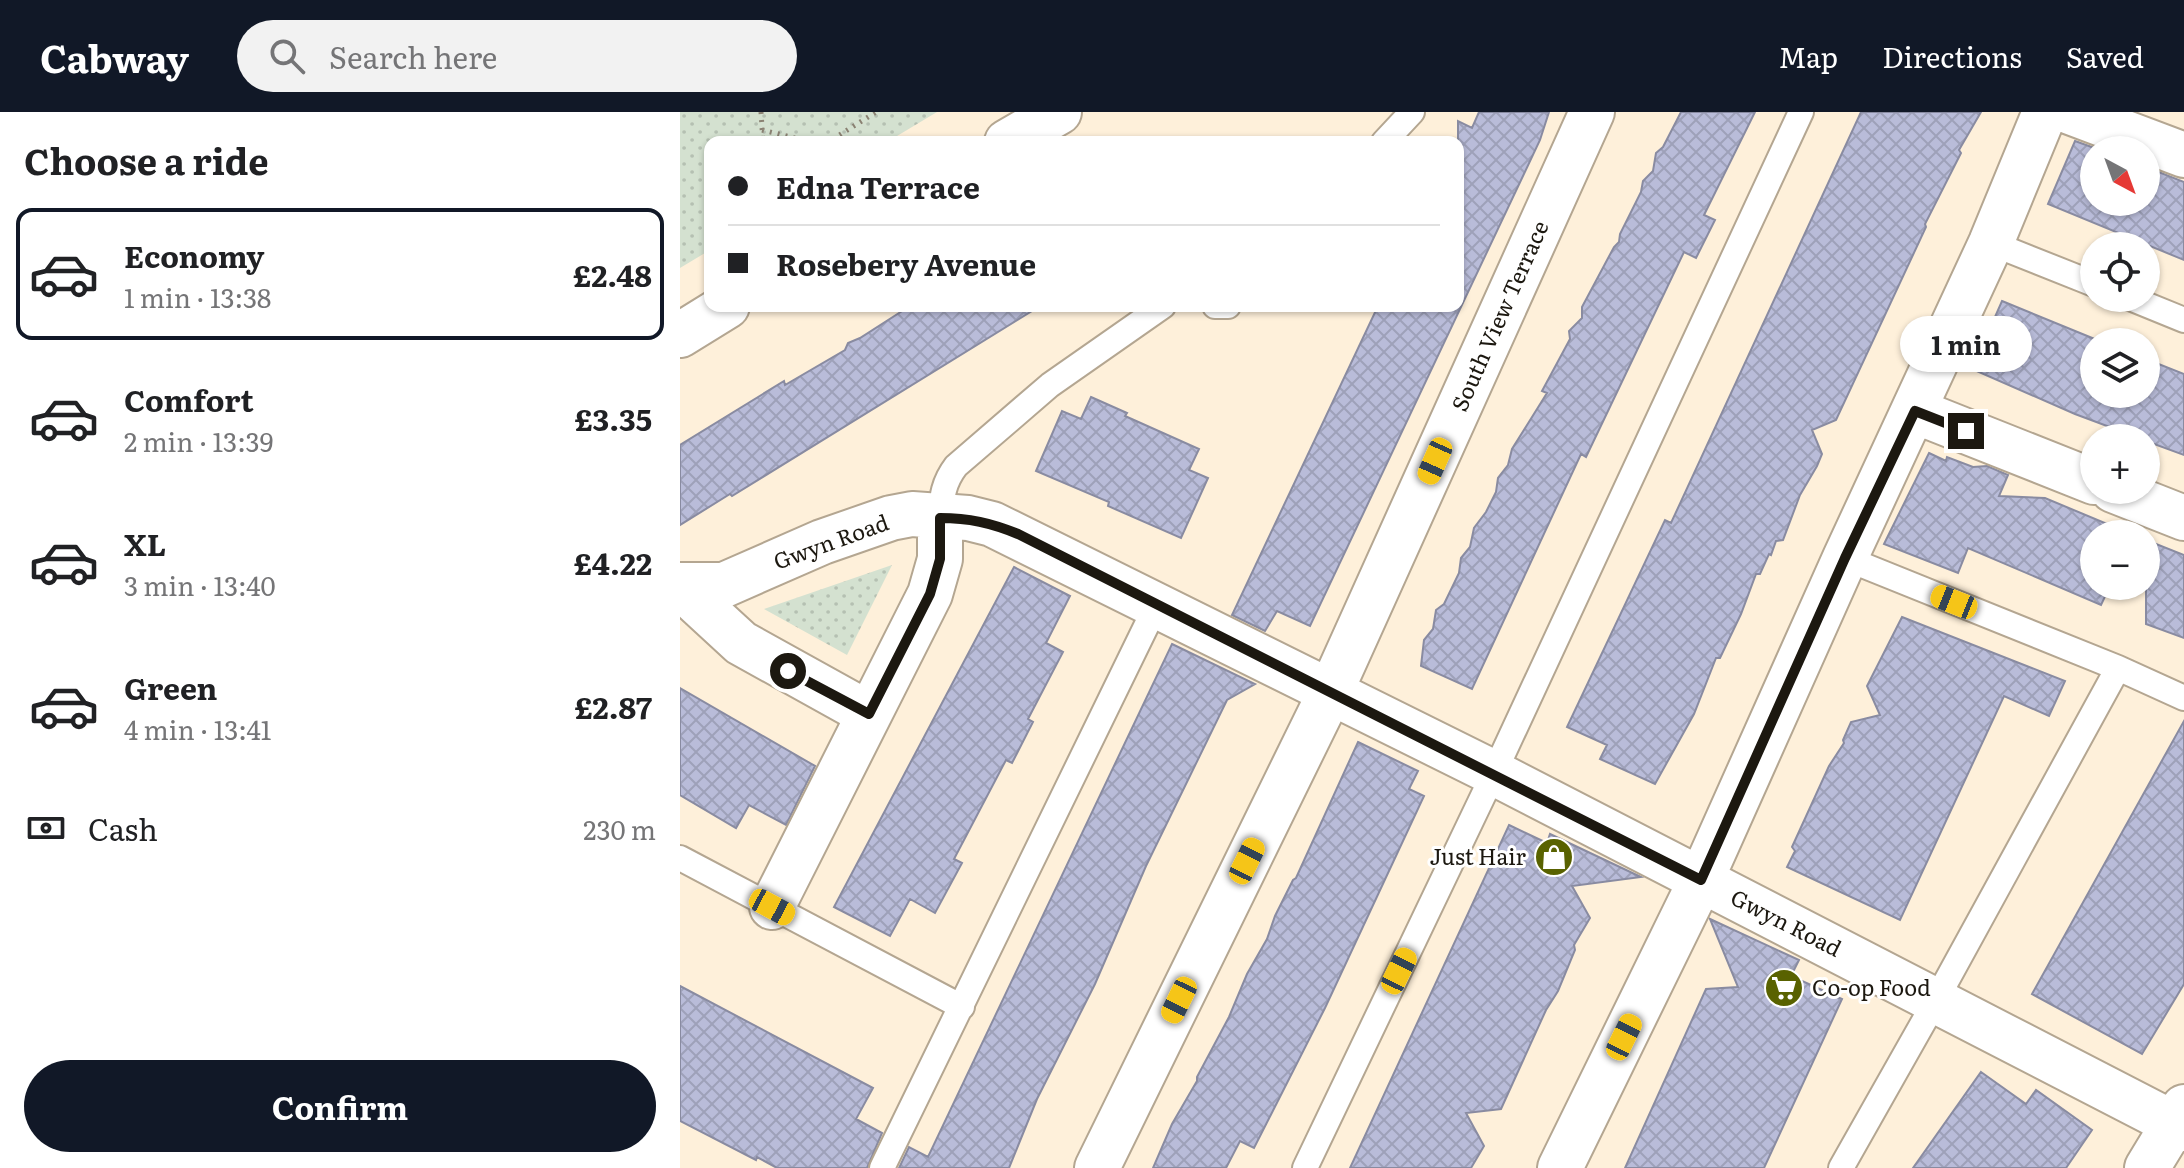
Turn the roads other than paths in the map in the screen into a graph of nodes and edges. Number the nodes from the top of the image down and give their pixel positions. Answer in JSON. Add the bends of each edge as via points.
{"nodes":[{"id":1,"x":1059,"y":112,"type":"edge"},
{"id":2,"x":1412,"y":112,"type":"edge"},
{"id":3,"x":1592,"y":112,"type":"edge"},
{"id":4,"x":1801,"y":112,"type":"edge"},
{"id":5,"x":2045,"y":112,"type":"edge"},
{"id":6,"x":2070,"y":112,"type":"edge"},
{"id":7,"x":1017,"y":136,"type":"edge"},
{"id":8,"x":1390,"y":136,"type":"edge"},
{"id":9,"x":2184,"y":155,"type":"edge"},
{"id":10,"x":1991,"y":243,"type":"junction"},
{"id":11,"x":2080,"y":278,"type":"edge"},
{"id":12,"x":2160,"y":310,"type":"edge"},
{"id":13,"x":717,"y":312,"type":"edge"},
{"id":14,"x":1154,"y":312,"type":"edge"},
{"id":15,"x":2184,"y":320,"type":"edge"},
{"id":16,"x":680,"y":335,"type":"edge"},
{"id":17,"x":1915,"y":411,"type":"junction"},
{"id":18,"x":2080,"y":476,"type":"edge"},
{"id":19,"x":2148,"y":504,"type":"edge"},
{"id":20,"x":940,"y":518,"type":"junction"},
{"id":21,"x":2184,"y":518,"type":"edge"},
{"id":22,"x":1845,"y":558,"type":"junction"},
{"id":23,"x":680,"y":586,"type":"edge"},
{"id":24,"x":1157,"y":604,"type":"junction"},
{"id":25,"x":2118,"y":668,"type":"junction"},
{"id":26,"x":1330,"y":693,"type":"junction"},
{"id":27,"x":2184,"y":698,"type":"edge"},
{"id":28,"x":869,"y":714,"type":"junction"},
{"id":29,"x":1494,"y":773,"type":"junction"},
{"id":30,"x":680,"y":858,"type":"edge"},
{"id":31,"x":1701,"y":880,"type":"junction"},
{"id":32,"x":772,"y":907,"type":"junction"},
{"id":33,"x":1936,"y":1000,"type":"junction"},
{"id":34,"x":962,"y":1007,"type":"junction"},
{"id":35,"x":2181,"y":1120,"type":"edge"},
{"id":36,"x":882,"y":1168,"type":"edge"},
{"id":37,"x":1097,"y":1168,"type":"edge"},
{"id":38,"x":1305,"y":1168,"type":"edge"},
{"id":39,"x":1560,"y":1168,"type":"edge"},
{"id":40,"x":1841,"y":1168,"type":"edge"},
{"id":41,"x":2147,"y":1168,"type":"edge"}],
"edges":[{"from":1,"to":7,"type":"street"},
{"from":2,"to":8,"type":"lane"},
{"from":3,"to":26,"type":"street","name":"South View Terrace"},
{"from":4,"to":29,"type":"lane"},
{"from":5,"to":10,"type":"street"},
{"from":6,"to":9,"type":"street"},
{"from":10,"to":11,"type":"lane"},
{"from":10,"to":17,"type":"street"},
{"from":12,"to":15,"type":"lane"},
{"from":13,"to":16,"type":"street"},
{"from":14,"to":20,"type":"lane","via":[[1050,385],[956,466],[942,492]]},
{"from":17,"to":18,"type":"street"},
{"from":17,"to":22,"type":"street"},
{"from":19,"to":21,"type":"street"},
{"from":20,"to":23,"type":"street","name":"Gwyn Road","via":[[891,518],[724,585]]},
{"from":20,"to":24,"type":"street","name":"Gwyn Road","via":[[992,524]]},
{"from":20,"to":28,"type":"street","via":[[940,559],[930,594]]},
{"from":22,"to":25,"type":"lane"},
{"from":22,"to":31,"type":"street"},
{"from":23,"to":28,"type":"street","via":[[741,643]]},
{"from":24,"to":26,"type":"street","name":"Gwyn Road"},
{"from":24,"to":34,"type":"lane"},
{"from":25,"to":27,"type":"lane"},
{"from":25,"to":33,"type":"lane"},
{"from":26,"to":29,"type":"street","name":"Gwyn Road"},
{"from":26,"to":37,"type":"street","name":"South View Terrace"},
{"from":28,"to":32,"type":"street"},
{"from":29,"to":31,"type":"street","name":"Gwyn Road"},
{"from":29,"to":38,"type":"lane"},
{"from":30,"to":32,"type":"lane"},
{"from":31,"to":33,"type":"street","name":"Gwyn Road"},
{"from":31,"to":39,"type":"street"},
{"from":32,"to":34,"type":"lane"},
{"from":33,"to":35,"type":"street","name":"Gwyn Road"},
{"from":33,"to":40,"type":"lane"},
{"from":34,"to":36,"type":"lane"},
{"from":35,"to":41,"type":"street"}]}
